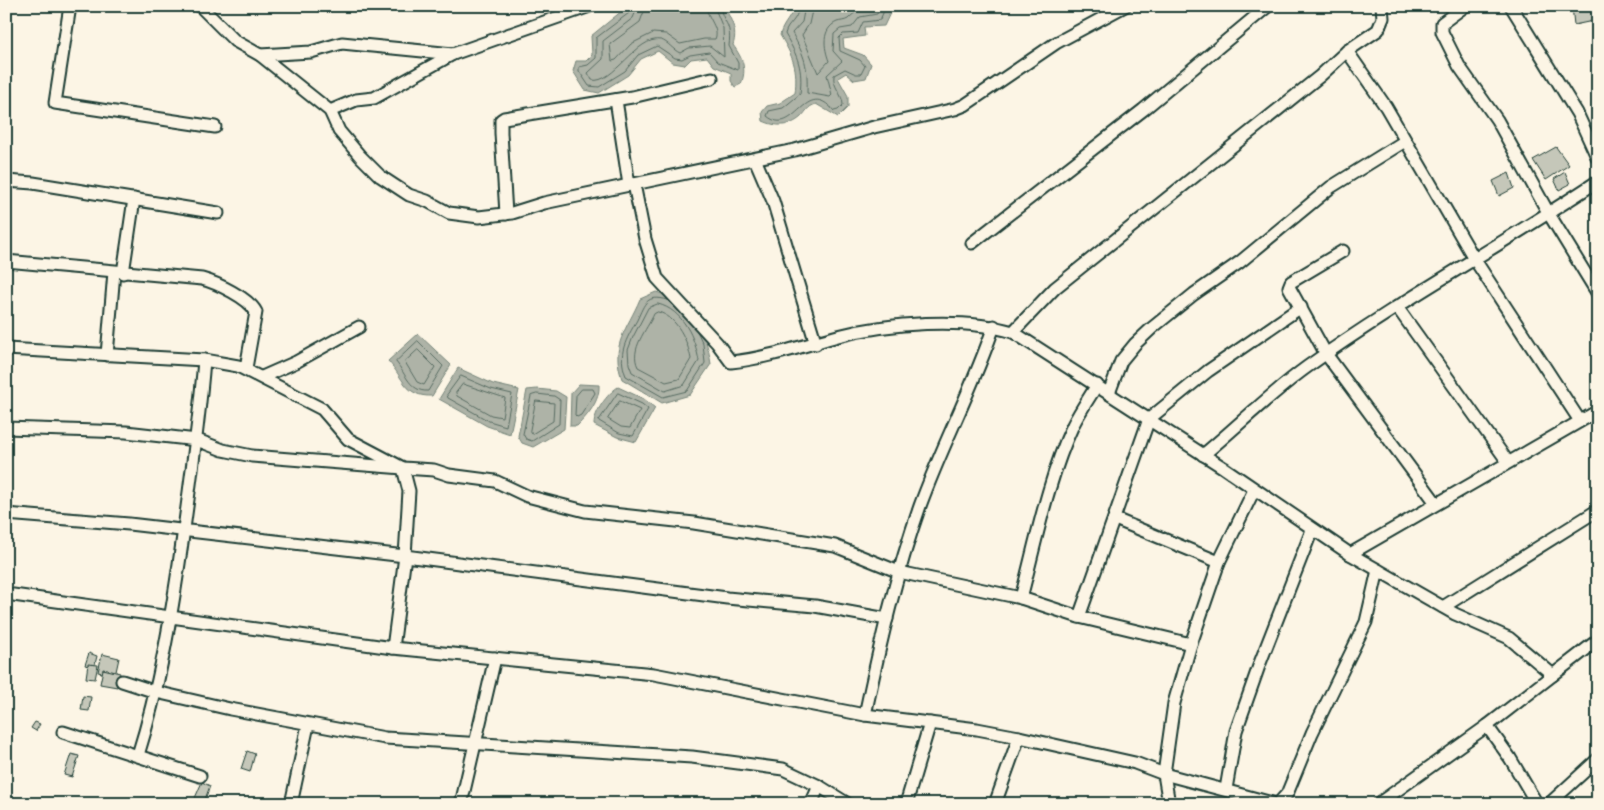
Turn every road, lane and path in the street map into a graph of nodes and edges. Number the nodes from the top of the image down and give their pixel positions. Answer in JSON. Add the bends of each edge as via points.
{"nodes":[{"id":1,"x":70,"y":6,"type":"edge"},
{"id":2,"x":200,"y":6,"type":"edge"},
{"id":3,"x":590,"y":6,"type":"edge"},
{"id":4,"x":1125,"y":6,"type":"edge"},
{"id":5,"x":1268,"y":6,"type":"edge"},
{"id":6,"x":1382,"y":6,"type":"edge"},
{"id":7,"x":1465,"y":6,"type":"edge"},
{"id":8,"x":1511,"y":6,"type":"edge"},
{"id":9,"x":576,"y":8,"type":"edge"},
{"id":10,"x":1347,"y":51,"type":"junction"},
{"id":11,"x":453,"y":54,"type":"junction"},
{"id":12,"x":260,"y":55,"type":"junction"},
{"id":13,"x":712,"y":78,"type":"dead end"},
{"id":14,"x":616,"y":100,"type":"junction"},
{"id":15,"x":330,"y":111,"type":"junction"},
{"id":16,"x":215,"y":127,"type":"dead end"},
{"id":17,"x":1405,"y":141,"type":"junction"},
{"id":18,"x":755,"y":159,"type":"junction"},
{"id":19,"x":1598,"y":159,"type":"edge"},
{"id":20,"x":6,"y":181,"type":"edge"},
{"id":21,"x":1598,"y":181,"type":"edge"},
{"id":22,"x":631,"y":185,"type":"junction"},
{"id":23,"x":134,"y":199,"type":"junction"},
{"id":24,"x":218,"y":213,"type":"dead end"},
{"id":25,"x":506,"y":214,"type":"junction"},
{"id":26,"x":1549,"y":214,"type":"junction"},
{"id":27,"x":972,"y":243,"type":"dead end"},
{"id":28,"x":1343,"y":251,"type":"dead end"},
{"id":29,"x":1475,"y":260,"type":"junction"},
{"id":30,"x":6,"y":261,"type":"edge"},
{"id":31,"x":118,"y":272,"type":"junction"},
{"id":32,"x":1598,"y":294,"type":"edge"},
{"id":33,"x":1301,"y":307,"type":"junction"},
{"id":34,"x":1397,"y":307,"type":"junction"},
{"id":35,"x":994,"y":326,"type":"junction"},
{"id":36,"x":359,"y":327,"type":"dead end"},
{"id":37,"x":1012,"y":332,"type":"junction"},
{"id":38,"x":816,"y":344,"type":"junction"},
{"id":39,"x":6,"y":349,"type":"edge"},
{"id":40,"x":1326,"y":354,"type":"junction"},
{"id":41,"x":107,"y":355,"type":"junction"},
{"id":42,"x":204,"y":360,"type":"junction"},
{"id":43,"x":246,"y":368,"type":"junction"},
{"id":44,"x":262,"y":377,"type":"junction"},
{"id":45,"x":1097,"y":385,"type":"junction"},
{"id":46,"x":1109,"y":394,"type":"junction"},
{"id":47,"x":1598,"y":411,"type":"edge"},
{"id":48,"x":1149,"y":419,"type":"junction"},
{"id":49,"x":1580,"y":421,"type":"junction"},
{"id":50,"x":6,"y":428,"type":"edge"},
{"id":51,"x":197,"y":440,"type":"junction"},
{"id":52,"x":1203,"y":454,"type":"junction"},
{"id":53,"x":1508,"y":462,"type":"junction"},
{"id":54,"x":403,"y":468,"type":"junction"},
{"id":55,"x":1254,"y":490,"type":"junction"},
{"id":56,"x":1436,"y":503,"type":"junction"},
{"id":57,"x":1598,"y":510,"type":"edge"},
{"id":58,"x":6,"y":514,"type":"edge"},
{"id":59,"x":1115,"y":519,"type":"junction"},
{"id":60,"x":1312,"y":530,"type":"junction"},
{"id":61,"x":184,"y":532,"type":"junction"},
{"id":62,"x":1350,"y":554,"type":"junction"},
{"id":63,"x":405,"y":556,"type":"junction"},
{"id":64,"x":1218,"y":562,"type":"junction"},
{"id":65,"x":1378,"y":570,"type":"junction"},
{"id":66,"x":899,"y":572,"type":"junction"},
{"id":67,"x":6,"y":594,"type":"edge"},
{"id":68,"x":1021,"y":598,"type":"junction"},
{"id":69,"x":1443,"y":607,"type":"junction"},
{"id":70,"x":171,"y":617,"type":"junction"},
{"id":71,"x":1079,"y":617,"type":"junction"},
{"id":72,"x":887,"y":619,"type":"junction"},
{"id":73,"x":1598,"y":640,"type":"edge"},
{"id":74,"x":1191,"y":644,"type":"junction"},
{"id":75,"x":393,"y":648,"type":"junction"},
{"id":76,"x":495,"y":658,"type":"junction"},
{"id":77,"x":1553,"y":675,"type":"junction"},
{"id":78,"x":122,"y":681,"type":"dead end"},
{"id":79,"x":156,"y":692,"type":"junction"},
{"id":80,"x":866,"y":715,"type":"junction"},
{"id":81,"x":930,"y":723,"type":"junction"},
{"id":82,"x":308,"y":725,"type":"junction"},
{"id":83,"x":1487,"y":726,"type":"junction"},
{"id":84,"x":63,"y":732,"type":"dead end"},
{"id":85,"x":1019,"y":737,"type":"junction"},
{"id":86,"x":477,"y":744,"type":"junction"},
{"id":87,"x":138,"y":755,"type":"junction"},
{"id":88,"x":1598,"y":758,"type":"edge"},
{"id":89,"x":1164,"y":774,"type":"junction"},
{"id":90,"x":200,"y":776,"type":"dead end"},
{"id":91,"x":819,"y":786,"type":"junction"},
{"id":92,"x":1226,"y":789,"type":"junction"},
{"id":93,"x":1535,"y":800,"type":"edge"},
{"id":94,"x":291,"y":804,"type":"edge"},
{"id":95,"x":462,"y":804,"type":"edge"},
{"id":96,"x":811,"y":804,"type":"edge"},
{"id":97,"x":848,"y":804,"type":"edge"},
{"id":98,"x":906,"y":804,"type":"edge"},
{"id":99,"x":995,"y":804,"type":"edge"},
{"id":100,"x":1169,"y":804,"type":"edge"},
{"id":101,"x":1277,"y":804,"type":"edge"},
{"id":102,"x":1378,"y":804,"type":"edge"},
{"id":103,"x":1524,"y":804,"type":"edge"},
{"id":104,"x":1549,"y":804,"type":"edge"}],
"edges":[{"from":1,"to":16,"type":"street","via":[[55,103]]},
{"from":2,"to":12,"type":"street","via":[[235,41]]},
{"from":3,"to":9,"type":"street"},
{"from":4,"to":18,"type":"street","via":[[1056,42],[955,109]]},
{"from":5,"to":27,"type":"street","via":[[1143,110]]},
{"from":6,"to":10,"type":"street","via":[[1383,18],[1378,30]]},
{"from":7,"to":26,"type":"street","via":[[1442,23],[1442,32],[1459,66],[1497,120]]},
{"from":8,"to":19,"type":"street","via":[[1576,113]]},
{"from":9,"to":11,"type":"street"},
{"from":10,"to":17,"type":"street"},
{"from":10,"to":37,"type":"street","via":[[1055,288]]},
{"from":11,"to":12,"type":"street","via":[[342,43],[311,52]]},
{"from":11,"to":15,"type":"street","via":[[374,98],[356,100]]},
{"from":12,"to":15,"type":"street"},
{"from":13,"to":14,"type":"street"},
{"from":14,"to":22,"type":"street"},
{"from":14,"to":25,"type":"street","via":[[501,120]]},
{"from":15,"to":25,"type":"street","via":[[339,131],[360,156],[380,176],[409,195],[449,213],[479,217]]},
{"from":17,"to":29,"type":"street"},
{"from":17,"to":46,"type":"street","via":[[1331,187],[1240,262],[1152,328],[1121,361]]},
{"from":18,"to":22,"type":"street"},
{"from":18,"to":38,"type":"street","via":[[773,202]]},
{"from":20,"to":23,"type":"street"},
{"from":21,"to":26,"type":"street"},
{"from":22,"to":25,"type":"street"},
{"from":22,"to":38,"type":"street","via":[[657,278],[730,361],[757,359]]},
{"from":23,"to":24,"type":"street"},
{"from":23,"to":31,"type":"street"},
{"from":26,"to":29,"type":"street"},
{"from":26,"to":32,"type":"street"},
{"from":28,"to":33,"type":"street","via":[[1291,282],[1289,287]]},
{"from":29,"to":34,"type":"street"},
{"from":29,"to":49,"type":"street"},
{"from":30,"to":31,"type":"street"},
{"from":31,"to":41,"type":"street"},
{"from":31,"to":43,"type":"street","via":[[202,279],[230,291],[250,305],[256,316]]},
{"from":33,"to":40,"type":"street"},
{"from":33,"to":48,"type":"street","via":[[1208,371]]},
{"from":34,"to":40,"type":"street"},
{"from":34,"to":53,"type":"street"},
{"from":35,"to":37,"type":"street"},
{"from":35,"to":38,"type":"street","via":[[913,325],[857,332]]},
{"from":35,"to":66,"type":"street","via":[[978,373],[921,505]]},
{"from":36,"to":44,"type":"street"},
{"from":37,"to":45,"type":"street"},
{"from":39,"to":41,"type":"street"},
{"from":40,"to":52,"type":"street"},
{"from":40,"to":56,"type":"street"},
{"from":41,"to":42,"type":"street"},
{"from":42,"to":43,"type":"street"},
{"from":42,"to":51,"type":"street"},
{"from":43,"to":44,"type":"street"},
{"from":44,"to":54,"type":"street","via":[[322,408],[354,444]]},
{"from":45,"to":46,"type":"street"},
{"from":45,"to":68,"type":"street","via":[[1073,425],[1048,497]]},
{"from":46,"to":48,"type":"street"},
{"from":47,"to":49,"type":"street"},
{"from":48,"to":52,"type":"street"},
{"from":48,"to":59,"type":"street"},
{"from":49,"to":53,"type":"street"},
{"from":50,"to":51,"type":"street","via":[[126,432]]},
{"from":51,"to":54,"type":"street","via":[[252,456]]},
{"from":51,"to":61,"type":"street"},
{"from":52,"to":55,"type":"street"},
{"from":53,"to":56,"type":"street"},
{"from":54,"to":63,"type":"street","via":[[409,491]]},
{"from":54,"to":66,"type":"street","via":[[495,480],[527,496],[585,511],[835,546]]},
{"from":55,"to":60,"type":"street"},
{"from":55,"to":64,"type":"street"},
{"from":56,"to":62,"type":"street"},
{"from":57,"to":69,"type":"street"},
{"from":58,"to":61,"type":"street"},
{"from":59,"to":64,"type":"street"},
{"from":59,"to":71,"type":"street"},
{"from":60,"to":62,"type":"street"},
{"from":60,"to":92,"type":"street","via":[[1236,732]]},
{"from":61,"to":63,"type":"street"},
{"from":61,"to":70,"type":"street"},
{"from":62,"to":65,"type":"street"},
{"from":63,"to":72,"type":"street","via":[[727,598],[815,606]]},
{"from":63,"to":75,"type":"street"},
{"from":64,"to":74,"type":"street"},
{"from":65,"to":69,"type":"street"},
{"from":65,"to":101,"type":"street","via":[[1366,622],[1312,733],[1287,794]]},
{"from":66,"to":68,"type":"street"},
{"from":66,"to":72,"type":"street"},
{"from":67,"to":70,"type":"street"},
{"from":68,"to":71,"type":"street"},
{"from":69,"to":77,"type":"street","via":[[1509,638]]},
{"from":70,"to":75,"type":"street"},
{"from":70,"to":79,"type":"street"},
{"from":71,"to":74,"type":"street"},
{"from":72,"to":80,"type":"street"},
{"from":73,"to":77,"type":"street"},
{"from":74,"to":89,"type":"street","via":[[1174,703]]},
{"from":75,"to":76,"type":"street"},
{"from":76,"to":80,"type":"street","via":[[654,674]]},
{"from":76,"to":86,"type":"street"},
{"from":77,"to":83,"type":"street"},
{"from":78,"to":79,"type":"street"},
{"from":79,"to":82,"type":"street"},
{"from":79,"to":87,"type":"street"},
{"from":80,"to":81,"type":"street"},
{"from":81,"to":85,"type":"street"},
{"from":81,"to":98,"type":"street"},
{"from":82,"to":86,"type":"street","via":[[384,738]]},
{"from":82,"to":94,"type":"street"},
{"from":83,"to":93,"type":"street"},
{"from":83,"to":102,"type":"street"},
{"from":84,"to":87,"type":"street"},
{"from":85,"to":89,"type":"street","via":[[1134,763]]},
{"from":85,"to":99,"type":"street"},
{"from":86,"to":91,"type":"street","via":[[737,761],[783,769]]},
{"from":86,"to":95,"type":"street"},
{"from":87,"to":90,"type":"street"},
{"from":88,"to":104,"type":"street"},
{"from":89,"to":92,"type":"street"},
{"from":89,"to":100,"type":"street"},
{"from":91,"to":96,"type":"street"},
{"from":91,"to":97,"type":"street"},
{"from":92,"to":101,"type":"street"},
{"from":93,"to":103,"type":"street"}]}
